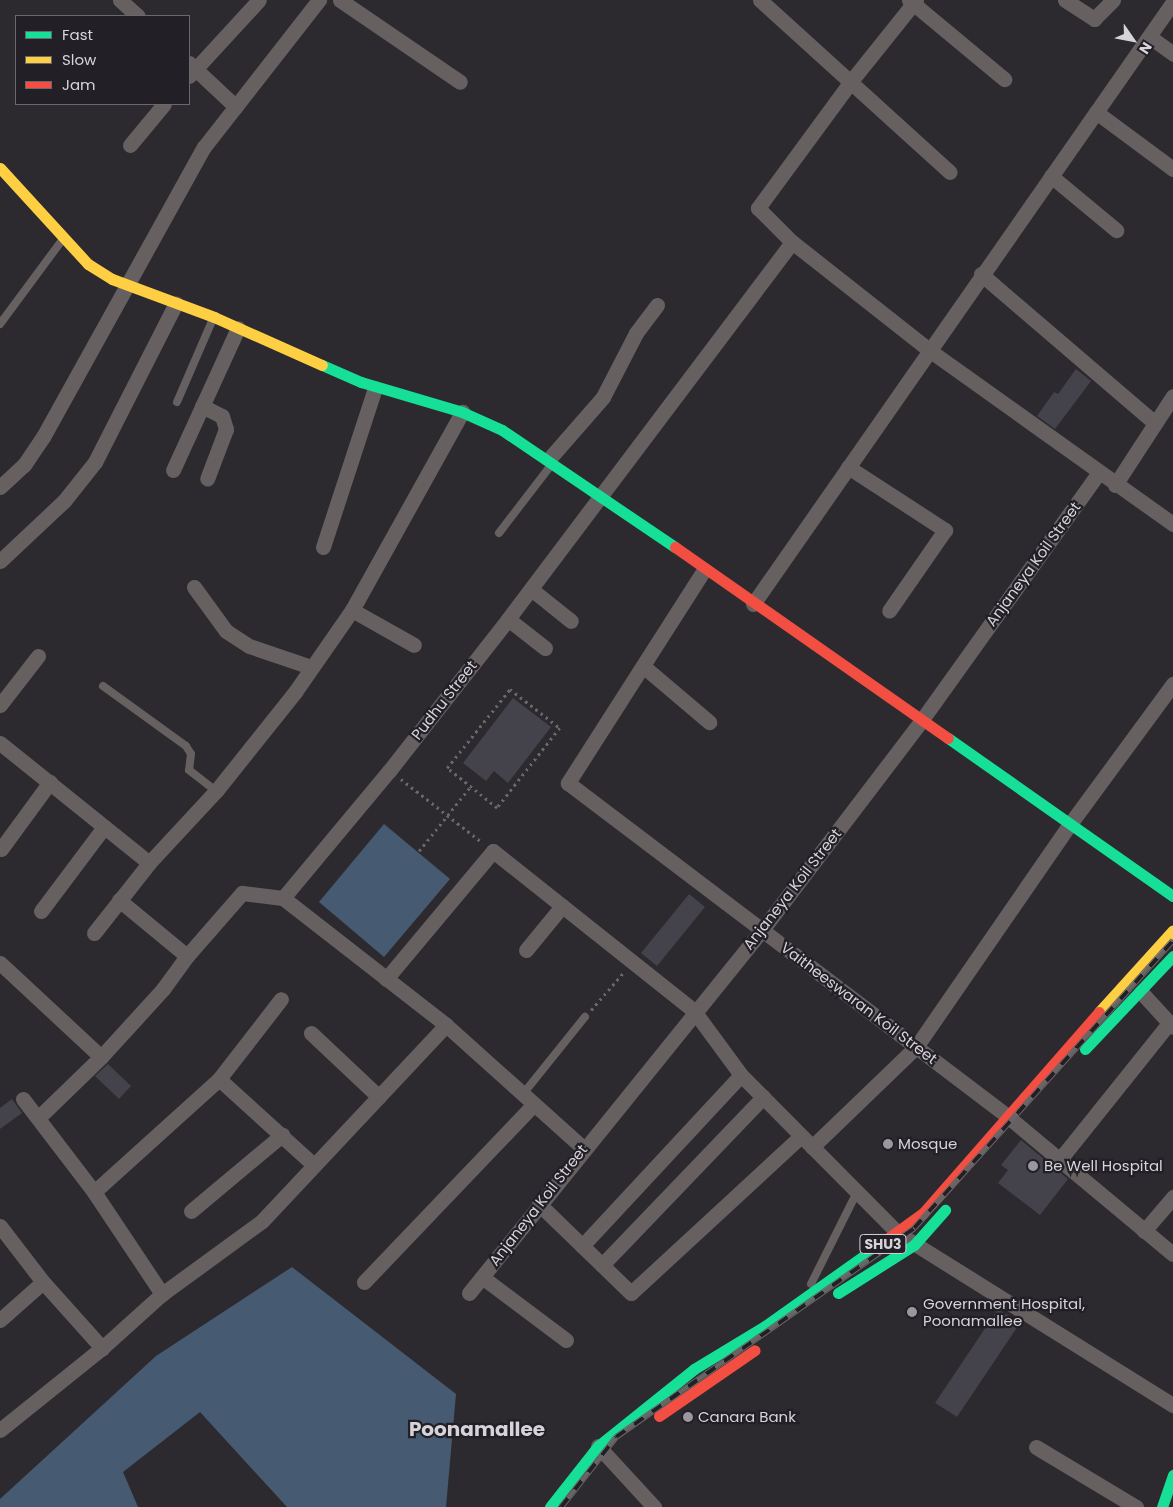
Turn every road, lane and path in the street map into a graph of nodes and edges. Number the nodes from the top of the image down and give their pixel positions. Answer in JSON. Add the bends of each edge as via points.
{"nodes":[{"id":1,"x":120,"y":0,"type":"edge"},
{"id":2,"x":259,"y":0,"type":"edge"},
{"id":3,"x":320,"y":0,"type":"edge"},
{"id":4,"x":340,"y":0,"type":"edge"},
{"id":5,"x":760,"y":0,"type":"edge"},
{"id":6,"x":1065,"y":0,"type":"edge"},
{"id":7,"x":1113,"y":0,"type":"edge"},
{"id":8,"x":913,"y":1,"type":"edge"},
{"id":9,"x":1173,"y":2,"type":"edge"},
{"id":10,"x":137,"y":15,"type":"edge"},
{"id":11,"x":1150,"y":37,"type":"junction"},
{"id":12,"x":1173,"y":54,"type":"edge"},
{"id":13,"x":191,"y":70,"type":"edge"},
{"id":14,"x":1004,"y":79,"type":"dead end"},
{"id":15,"x":852,"y":80,"type":"junction"},
{"id":16,"x":460,"y":82,"type":"dead end"},
{"id":17,"x":163,"y":105,"type":"edge"},
{"id":18,"x":236,"y":107,"type":"junction"},
{"id":19,"x":1096,"y":112,"type":"junction"},
{"id":20,"x":130,"y":145,"type":"dead end"},
{"id":21,"x":0,"y":168,"type":"edge"},
{"id":22,"x":1173,"y":169,"type":"edge"},
{"id":23,"x":950,"y":172,"type":"dead end"},
{"id":24,"x":1051,"y":176,"type":"junction"},
{"id":25,"x":1116,"y":230,"type":"dead end"},
{"id":26,"x":64,"y":239,"type":"junction"},
{"id":27,"x":792,"y":242,"type":"junction"},
{"id":28,"x":981,"y":274,"type":"junction"},
{"id":29,"x":128,"y":287,"type":"junction"},
{"id":30,"x":176,"y":303,"type":"junction"},
{"id":31,"x":657,"y":305,"type":"dead end"},
{"id":32,"x":214,"y":317,"type":"junction"},
{"id":33,"x":0,"y":324,"type":"edge"},
{"id":34,"x":238,"y":328,"type":"junction"},
{"id":35,"x":929,"y":350,"type":"junction"},
{"id":36,"x":375,"y":388,"type":"junction"},
{"id":37,"x":1173,"y":396,"type":"edge"},
{"id":38,"x":176,"y":402,"type":"dead end"},
{"id":39,"x":202,"y":406,"type":"junction"},
{"id":40,"x":462,"y":412,"type":"junction"},
{"id":41,"x":1156,"y":423,"type":"junction"},
{"id":42,"x":551,"y":461,"type":"junction"},
{"id":43,"x":848,"y":466,"type":"junction"},
{"id":44,"x":174,"y":470,"type":"dead end"},
{"id":45,"x":1099,"y":472,"type":"junction"},
{"id":46,"x":207,"y":479,"type":"dead end"},
{"id":47,"x":1115,"y":486,"type":"junction"},
{"id":48,"x":0,"y":487,"type":"edge"},
{"id":49,"x":600,"y":498,"type":"junction"},
{"id":50,"x":1173,"y":524,"type":"edge"},
{"id":51,"x":499,"y":533,"type":"dead end"},
{"id":52,"x":323,"y":547,"type":"dead end"},
{"id":53,"x":0,"y":561,"type":"edge"},
{"id":54,"x":704,"y":570,"type":"junction"},
{"id":55,"x":194,"y":588,"type":"dead end"},
{"id":56,"x":531,"y":589,"type":"junction"},
{"id":57,"x":753,"y":604,"type":"junction"},
{"id":58,"x":352,"y":610,"type":"junction"},
{"id":59,"x":889,"y":611,"type":"dead end"},
{"id":60,"x":508,"y":619,"type":"junction"},
{"id":61,"x":570,"y":621,"type":"dead end"},
{"id":62,"x":414,"y":645,"type":"dead end"},
{"id":63,"x":545,"y":648,"type":"dead end"},
{"id":64,"x":38,"y":656,"type":"dead end"},
{"id":65,"x":643,"y":666,"type":"junction"},
{"id":66,"x":311,"y":667,"type":"junction"},
{"id":67,"x":1173,"y":684,"type":"edge"},
{"id":68,"x":103,"y":686,"type":"dead end"},
{"id":69,"x":0,"y":705,"type":"edge"},
{"id":70,"x":921,"y":721,"type":"junction"},
{"id":71,"x":709,"y":722,"type":"dead end"},
{"id":72,"x":0,"y":743,"type":"edge"},
{"id":73,"x":50,"y":782,"type":"junction"},
{"id":74,"x":410,"y":786,"type":"dead end"},
{"id":75,"x":470,"y":787,"type":"junction"},
{"id":76,"x":216,"y":791,"type":"junction"},
{"id":77,"x":447,"y":815,"type":"junction"},
{"id":78,"x":1070,"y":824,"type":"junction"},
{"id":79,"x":104,"y":827,"type":"junction"},
{"id":80,"x":1,"y":849,"type":"edge"},
{"id":81,"x":419,"y":851,"type":"dead end"},
{"id":82,"x":493,"y":852,"type":"junction"},
{"id":83,"x":149,"y":863,"type":"junction"},
{"id":84,"x":1173,"y":896,"type":"edge"},
{"id":85,"x":283,"y":898,"type":"junction"},
{"id":86,"x":119,"y":900,"type":"junction"},
{"id":87,"x":562,"y":906,"type":"junction"},
{"id":88,"x":41,"y":911,"type":"dead end"},
{"id":89,"x":762,"y":930,"type":"junction"},
{"id":90,"x":1173,"y":930,"type":"edge"},
{"id":91,"x":94,"y":933,"type":"dead end"},
{"id":92,"x":526,"y":950,"type":"dead end"},
{"id":93,"x":187,"y":956,"type":"junction"},
{"id":94,"x":1173,"y":956,"type":"edge"},
{"id":95,"x":632,"y":962,"type":"junction"},
{"id":96,"x":0,"y":963,"type":"edge"},
{"id":97,"x":386,"y":979,"type":"junction"},
{"id":98,"x":1140,"y":992,"type":"junction"},
{"id":99,"x":281,"y":999,"type":"dead end"},
{"id":100,"x":694,"y":1011,"type":"junction"},
{"id":101,"x":585,"y":1017,"type":"joint"},
{"id":102,"x":446,"y":1025,"type":"junction"},
{"id":103,"x":1171,"y":1025,"type":"edge"},
{"id":104,"x":311,"y":1033,"type":"dead end"},
{"id":105,"x":916,"y":1047,"type":"junction"},
{"id":106,"x":102,"y":1057,"type":"junction"},
{"id":107,"x":1077,"y":1059,"type":"dead end"},
{"id":108,"x":741,"y":1075,"type":"junction"},
{"id":109,"x":219,"y":1080,"type":"junction"},
{"id":110,"x":379,"y":1097,"type":"junction"},
{"id":111,"x":763,"y":1097,"type":"junction"},
{"id":112,"x":23,"y":1099,"type":"dead end"},
{"id":113,"x":528,"y":1099,"type":"junction"},
{"id":114,"x":1006,"y":1115,"type":"junction"},
{"id":115,"x":38,"y":1118,"type":"junction"},
{"id":116,"x":282,"y":1135,"type":"junction"},
{"id":117,"x":801,"y":1136,"type":"junction"},
{"id":118,"x":812,"y":1147,"type":"junction"},
{"id":119,"x":583,"y":1148,"type":"junction"},
{"id":120,"x":1061,"y":1158,"type":"junction"},
{"id":121,"x":314,"y":1165,"type":"junction"},
{"id":122,"x":94,"y":1192,"type":"junction"},
{"id":123,"x":857,"y":1192,"type":"junction"},
{"id":124,"x":1173,"y":1197,"type":"edge"},
{"id":125,"x":953,"y":1201,"type":"dead end"},
{"id":126,"x":539,"y":1204,"type":"junction"},
{"id":127,"x":191,"y":1211,"type":"dead end"},
{"id":128,"x":0,"y":1226,"type":"edge"},
{"id":129,"x":1144,"y":1231,"type":"junction"},
{"id":130,"x":898,"y":1234,"type":"junction"},
{"id":131,"x":914,"y":1245,"type":"junction"},
{"id":132,"x":582,"y":1246,"type":"junction"},
{"id":133,"x":1173,"y":1254,"type":"edge"},
{"id":134,"x":602,"y":1265,"type":"junction"},
{"id":135,"x":482,"y":1277,"type":"junction"},
{"id":136,"x":43,"y":1282,"type":"junction"},
{"id":137,"x":364,"y":1282,"type":"dead end"},
{"id":138,"x":469,"y":1293,"type":"dead end"},
{"id":139,"x":162,"y":1294,"type":"junction"},
{"id":140,"x":804,"y":1298,"type":"junction"},
{"id":141,"x":827,"y":1300,"type":"dead end"},
{"id":142,"x":0,"y":1320,"type":"edge"},
{"id":143,"x":566,"y":1340,"type":"dead end"},
{"id":144,"x":765,"y":1343,"type":"dead end"},
{"id":145,"x":102,"y":1348,"type":"junction"},
{"id":146,"x":1173,"y":1405,"type":"edge"},
{"id":147,"x":652,"y":1421,"type":"dead end"},
{"id":148,"x":0,"y":1430,"type":"edge"},
{"id":149,"x":1036,"y":1447,"type":"dead end"},
{"id":150,"x":607,"y":1450,"type":"junction"},
{"id":151,"x":598,"y":1468,"type":"dead end"},
{"id":152,"x":1173,"y":1475,"type":"edge"},
{"id":153,"x":550,"y":1507,"type":"edge"},
{"id":154,"x":654,"y":1507,"type":"edge"},
{"id":155,"x":1136,"y":1507,"type":"edge"},
{"id":156,"x":1162,"y":1507,"type":"edge"}],
"edges":[{"from":1,"to":10,"type":"street"},
{"from":2,"to":13,"type":"street"},
{"from":3,"to":18,"type":"street"},
{"from":4,"to":16,"type":"street"},
{"from":5,"to":15,"type":"street"},
{"from":6,"to":7,"type":"street","via":[[1094,19]]},
{"from":8,"to":14,"type":"street"},
{"from":8,"to":15,"type":"street"},
{"from":9,"to":11,"type":"street"},
{"from":11,"to":12,"type":"street"},
{"from":11,"to":19,"type":"street"},
{"from":13,"to":18,"type":"street"},
{"from":15,"to":23,"type":"street"},
{"from":15,"to":27,"type":"street","via":[[758,208]]},
{"from":17,"to":20,"type":"street"},
{"from":18,"to":29,"type":"street","via":[[204,147]]},
{"from":19,"to":22,"type":"street"},
{"from":19,"to":24,"type":"street"},
{"from":21,"to":26,"type":"street"},
{"from":24,"to":25,"type":"street"},
{"from":24,"to":28,"type":"street"},
{"from":26,"to":29,"type":"street","via":[[88,264]]},
{"from":26,"to":33,"type":"lane"},
{"from":27,"to":35,"type":"street"},
{"from":27,"to":49,"type":"street","name":"Pudhu Street"},
{"from":28,"to":35,"type":"street"},
{"from":28,"to":41,"type":"street"},
{"from":29,"to":30,"type":"street"},
{"from":29,"to":48,"type":"street","via":[[43,437],[24,464]]},
{"from":30,"to":32,"type":"street"},
{"from":30,"to":53,"type":"street","via":[[95,462],[64,501]]},
{"from":31,"to":42,"type":"street","via":[[636,333],[602,397]]},
{"from":32,"to":34,"type":"street"},
{"from":32,"to":38,"type":"lane"},
{"from":34,"to":36,"type":"street"},
{"from":34,"to":39,"type":"street"},
{"from":35,"to":43,"type":"street"},
{"from":35,"to":45,"type":"street"},
{"from":36,"to":40,"type":"street"},
{"from":36,"to":52,"type":"street"},
{"from":37,"to":41,"type":"street"},
{"from":39,"to":44,"type":"street"},
{"from":39,"to":46,"type":"street","via":[[222,416],[226,429]]},
{"from":40,"to":42,"type":"street","via":[[502,430]]},
{"from":40,"to":58,"type":"street"},
{"from":41,"to":47,"type":"street"},
{"from":42,"to":49,"type":"street"},
{"from":42,"to":51,"type":"lane"},
{"from":43,"to":57,"type":"street"},
{"from":43,"to":59,"type":"street","via":[[945,530]]},
{"from":45,"to":47,"type":"street"},
{"from":45,"to":70,"type":"street","name":"Anjaneya Koil Street"},
{"from":47,"to":50,"type":"street"},
{"from":49,"to":54,"type":"street"},
{"from":49,"to":56,"type":"street","name":"Pudhu Street"},
{"from":54,"to":57,"type":"street"},
{"from":54,"to":65,"type":"street"},
{"from":55,"to":66,"type":"street","via":[[226,631],[250,646]]},
{"from":56,"to":60,"type":"street","name":"Pudhu Street"},
{"from":56,"to":61,"type":"street"},
{"from":57,"to":70,"type":"street"},
{"from":58,"to":62,"type":"street"},
{"from":58,"to":66,"type":"street"},
{"from":60,"to":63,"type":"street"},
{"from":60,"to":85,"type":"street","name":"Pudhu Street","via":[[389,771]]},
{"from":64,"to":69,"type":"street"},
{"from":65,"to":71,"type":"street"},
{"from":65,"to":89,"type":"street","name":"Vaitheeswaran Koil Street","via":[[568,783]]},
{"from":66,"to":76,"type":"street"},
{"from":67,"to":78,"type":"street"},
{"from":68,"to":76,"type":"lane","via":[[186,746],[191,754],[189,770]]},
{"from":70,"to":78,"type":"street"},
{"from":70,"to":89,"type":"street","name":"Anjaneya Koil Street"},
{"from":72,"to":73,"type":"street"},
{"from":73,"to":79,"type":"street"},
{"from":73,"to":80,"type":"street"},
{"from":74,"to":77,"type":"path"},
{"from":75,"to":75,"type":"path","via":[[447,768],[510,689],[560,728],[497,808]]},
{"from":75,"to":77,"type":"path"},
{"from":76,"to":83,"type":"street"},
{"from":77,"to":81,"type":"path"},
{"from":77,"to":82,"type":"path"},
{"from":78,"to":84,"type":"street"},
{"from":78,"to":105,"type":"street"},
{"from":79,"to":83,"type":"street"},
{"from":79,"to":88,"type":"street"},
{"from":82,"to":87,"type":"street"},
{"from":82,"to":97,"type":"street"},
{"from":83,"to":86,"type":"street"},
{"from":85,"to":93,"type":"street","via":[[242,893]]},
{"from":85,"to":97,"type":"street"},
{"from":86,"to":91,"type":"street"},
{"from":86,"to":93,"type":"street"},
{"from":87,"to":92,"type":"street"},
{"from":87,"to":95,"type":"street"},
{"from":89,"to":100,"type":"street","name":"Anjaneya Koil Street"},
{"from":89,"to":105,"type":"street","name":"Vaitheeswaran Koil Street"},
{"from":90,"to":114,"type":"street","number":"SHU3"},
{"from":93,"to":106,"type":"street","via":[[163,989]]},
{"from":94,"to":98,"type":"street"},
{"from":95,"to":100,"type":"street"},
{"from":95,"to":101,"type":"path"},
{"from":96,"to":106,"type":"street"},
{"from":97,"to":102,"type":"street"},
{"from":98,"to":103,"type":"street"},
{"from":98,"to":107,"type":"street"},
{"from":99,"to":109,"type":"street"},
{"from":100,"to":108,"type":"street"},
{"from":100,"to":119,"type":"street","name":"Anjaneya Koil Street"},
{"from":101,"to":113,"type":"lane"},
{"from":102,"to":110,"type":"street"},
{"from":102,"to":113,"type":"street"},
{"from":103,"to":120,"type":"street"},
{"from":104,"to":110,"type":"street"},
{"from":105,"to":114,"type":"street","name":"Vaitheeswaran Koil Street"},
{"from":105,"to":118,"type":"street"},
{"from":106,"to":115,"type":"street"},
{"from":108,"to":111,"type":"street"},
{"from":108,"to":132,"type":"street"},
{"from":109,"to":116,"type":"street"},
{"from":109,"to":122,"type":"street"},
{"from":110,"to":121,"type":"street"},
{"from":111,"to":117,"type":"street"},
{"from":111,"to":134,"type":"street"},
{"from":112,"to":115,"type":"street"},
{"from":113,"to":119,"type":"street"},
{"from":113,"to":137,"type":"street"},
{"from":114,"to":120,"type":"street","name":"Vaitheeswaran Koil Street"},
{"from":114,"to":130,"type":"street","number":"SHU3","via":[[924,1213]]},
{"from":115,"to":122,"type":"street"},
{"from":116,"to":121,"type":"street"},
{"from":116,"to":127,"type":"street"},
{"from":117,"to":118,"type":"street"},
{"from":117,"to":134,"type":"street","via":[[631,1293]]},
{"from":118,"to":123,"type":"street"},
{"from":119,"to":126,"type":"street","name":"Anjaneya Koil Street"},
{"from":120,"to":129,"type":"street","name":"Vaitheeswaran Koil Street"},
{"from":121,"to":139,"type":"street","via":[[262,1222]]},
{"from":122,"to":139,"type":"street"},
{"from":123,"to":130,"type":"street"},
{"from":123,"to":140,"type":"lane"},
{"from":124,"to":129,"type":"street"},
{"from":125,"to":131,"type":"street","number":"SHU3"},
{"from":126,"to":132,"type":"street"},
{"from":126,"to":135,"type":"street","name":"Anjaneya Koil Street"},
{"from":128,"to":136,"type":"street"},
{"from":129,"to":133,"type":"street","name":"Vaitheeswaran Koil Street"},
{"from":130,"to":131,"type":"street"},
{"from":130,"to":140,"type":"street","number":"SHU3"},
{"from":131,"to":141,"type":"street","number":"SHU3"},
{"from":131,"to":146,"type":"street"},
{"from":132,"to":134,"type":"street"},
{"from":135,"to":138,"type":"street","name":"Anjaneya Koil Street"},
{"from":135,"to":143,"type":"street"},
{"from":136,"to":142,"type":"street"},
{"from":136,"to":145,"type":"street"},
{"from":139,"to":145,"type":"street"},
{"from":140,"to":150,"type":"street","number":"SHU3","via":[[694,1369]]},
{"from":144,"to":147,"type":"street"},
{"from":145,"to":148,"type":"street"},
{"from":149,"to":155,"type":"street"},
{"from":150,"to":151,"type":"street","number":"SHU3"},
{"from":150,"to":153,"type":"street","number":"SHU3"},
{"from":150,"to":154,"type":"street"},
{"from":152,"to":156,"type":"street"}]}
